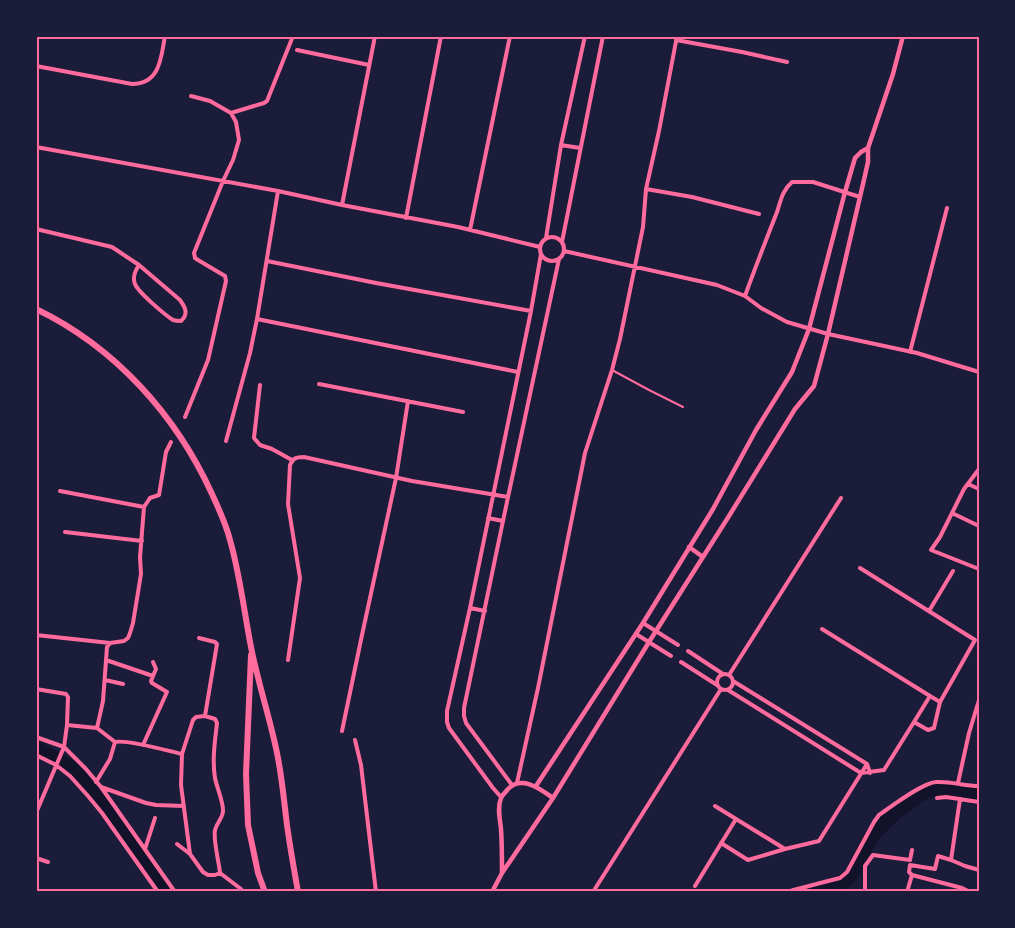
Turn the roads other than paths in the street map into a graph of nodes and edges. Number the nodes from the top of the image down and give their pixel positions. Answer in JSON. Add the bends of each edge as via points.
{"nodes":[{"id":1,"x":165,"y":36,"type":"edge"},
{"id":2,"x":293,"y":36,"type":"edge"},
{"id":3,"x":375,"y":36,"type":"edge"},
{"id":4,"x":441,"y":36,"type":"edge"},
{"id":5,"x":510,"y":36,"type":"edge"},
{"id":6,"x":586,"y":36,"type":"edge"},
{"id":7,"x":603,"y":36,"type":"edge"},
{"id":8,"x":903,"y":36,"type":"edge"},
{"id":9,"x":676,"y":38,"type":"edge"},
{"id":10,"x":297,"y":50,"type":"dead end"},
{"id":11,"x":787,"y":62,"type":"dead end"},
{"id":12,"x":369,"y":65,"type":"junction"},
{"id":13,"x":36,"y":66,"type":"edge"},
{"id":14,"x":192,"y":96,"type":"dead end"},
{"id":15,"x":231,"y":113,"type":"junction"},
{"id":16,"x":561,"y":145,"type":"junction"},
{"id":17,"x":36,"y":147,"type":"edge"},
{"id":18,"x":580,"y":148,"type":"junction"},
{"id":19,"x":868,"y":148,"type":"junction"},
{"id":20,"x":223,"y":180,"type":"junction"},
{"id":21,"x":646,"y":189,"type":"junction"},
{"id":22,"x":278,"y":191,"type":"junction"},
{"id":23,"x":845,"y":192,"type":"junction"},
{"id":24,"x":860,"y":197,"type":"junction"},
{"id":25,"x":342,"y":206,"type":"junction"},
{"id":26,"x":947,"y":208,"type":"dead end"},
{"id":27,"x":759,"y":214,"type":"dead end"},
{"id":28,"x":406,"y":218,"type":"junction"},
{"id":29,"x":36,"y":229,"type":"edge"},
{"id":30,"x":470,"y":230,"type":"junction"},
{"id":31,"x":546,"y":238,"type":"junction"},
{"id":32,"x":562,"y":242,"type":"junction"},
{"id":33,"x":540,"y":247,"type":"junction"},
{"id":34,"x":564,"y":251,"type":"junction"},
{"id":35,"x":541,"y":254,"type":"junction"},
{"id":36,"x":559,"y":259,"type":"junction"},
{"id":37,"x":267,"y":261,"type":"junction"},
{"id":38,"x":139,"y":265,"type":"junction"},
{"id":39,"x":635,"y":266,"type":"junction"},
{"id":40,"x":745,"y":296,"type":"junction"},
{"id":41,"x":36,"y":309,"type":"edge"},
{"id":42,"x":531,"y":310,"type":"junction"},
{"id":43,"x":257,"y":319,"type":"junction"},
{"id":44,"x":809,"y":329,"type":"junction"},
{"id":45,"x":828,"y":334,"type":"junction"},
{"id":46,"x":910,"y":352,"type":"junction"},
{"id":47,"x":612,"y":370,"type":"junction"},
{"id":48,"x":518,"y":372,"type":"junction"},
{"id":49,"x":979,"y":372,"type":"edge"},
{"id":50,"x":319,"y":384,"type":"dead end"},
{"id":51,"x":260,"y":385,"type":"dead end"},
{"id":52,"x":408,"y":401,"type":"junction"},
{"id":53,"x":683,"y":407,"type":"dead end"},
{"id":54,"x":463,"y":412,"type":"dead end"},
{"id":55,"x":185,"y":418,"type":"dead end"},
{"id":56,"x":226,"y":441,"type":"dead end"},
{"id":57,"x":171,"y":442,"type":"dead end"},
{"id":58,"x":292,"y":460,"type":"junction"},
{"id":59,"x":979,"y":469,"type":"edge"},
{"id":60,"x":396,"y":478,"type":"junction"},
{"id":61,"x":968,"y":484,"type":"junction"},
{"id":62,"x":979,"y":489,"type":"edge"},
{"id":63,"x":60,"y":491,"type":"dead end"},
{"id":64,"x":493,"y":494,"type":"junction"},
{"id":65,"x":508,"y":497,"type":"junction"},
{"id":66,"x":841,"y":498,"type":"dead end"},
{"id":67,"x":144,"y":507,"type":"junction"},
{"id":68,"x":952,"y":513,"type":"junction"},
{"id":69,"x":488,"y":518,"type":"junction"},
{"id":70,"x":503,"y":521,"type":"junction"},
{"id":71,"x":979,"y":526,"type":"edge"},
{"id":72,"x":65,"y":532,"type":"dead end"},
{"id":73,"x":142,"y":541,"type":"junction"},
{"id":74,"x":689,"y":547,"type":"junction"},
{"id":75,"x":703,"y":557,"type":"junction"},
{"id":76,"x":860,"y":568,"type":"dead end"},
{"id":77,"x":979,"y":569,"type":"edge"},
{"id":78,"x":953,"y":571,"type":"dead end"},
{"id":79,"x":470,"y":608,"type":"junction"},
{"id":80,"x":929,"y":610,"type":"junction"},
{"id":81,"x":485,"y":611,"type":"junction"},
{"id":82,"x":643,"y":623,"type":"junction"},
{"id":83,"x":822,"y":629,"type":"dead end"},
{"id":84,"x":656,"y":630,"type":"junction"},
{"id":85,"x":636,"y":634,"type":"junction"},
{"id":86,"x":36,"y":635,"type":"edge"},
{"id":87,"x":199,"y":638,"type":"dead end"},
{"id":88,"x":649,"y":642,"type":"junction"},
{"id":89,"x":110,"y":644,"type":"junction"},
{"id":90,"x":678,"y":645,"type":"dead end"},
{"id":91,"x":251,"y":648,"type":"junction"},
{"id":92,"x":688,"y":651,"type":"dead end"},
{"id":93,"x":671,"y":656,"type":"dead end"},
{"id":94,"x":106,"y":660,"type":"junction"},
{"id":95,"x":288,"y":660,"type":"dead end"},
{"id":96,"x":153,"y":662,"type":"dead end"},
{"id":97,"x":681,"y":662,"type":"dead end"},
{"id":98,"x":723,"y":674,"type":"junction"},
{"id":99,"x":729,"y":675,"type":"junction"},
{"id":100,"x":153,"y":676,"type":"junction"},
{"id":101,"x":105,"y":680,"type":"junction"},
{"id":102,"x":733,"y":681,"type":"junction"},
{"id":103,"x":123,"y":684,"type":"dead end"},
{"id":104,"x":717,"y":685,"type":"junction"},
{"id":105,"x":36,"y":689,"type":"edge"},
{"id":106,"x":721,"y":689,"type":"junction"},
{"id":107,"x":728,"y":690,"type":"junction"},
{"id":108,"x":930,"y":696,"type":"junction"},
{"id":109,"x":979,"y":700,"type":"edge"},
{"id":110,"x":940,"y":702,"type":"junction"},
{"id":111,"x":205,"y":716,"type":"junction"},
{"id":112,"x":914,"y":722,"type":"junction"},
{"id":113,"x":67,"y":725,"type":"junction"},
{"id":114,"x":97,"y":728,"type":"junction"},
{"id":115,"x":342,"y":731,"type":"dead end"},
{"id":116,"x":36,"y":737,"type":"edge"},
{"id":117,"x":355,"y":740,"type":"dead end"},
{"id":118,"x":115,"y":742,"type":"junction"},
{"id":119,"x":143,"y":745,"type":"junction"},
{"id":120,"x":64,"y":748,"type":"junction"},
{"id":121,"x":182,"y":754,"type":"junction"},
{"id":122,"x":36,"y":755,"type":"edge"},
{"id":123,"x":57,"y":763,"type":"junction"},
{"id":124,"x":867,"y":764,"type":"junction"},
{"id":125,"x":861,"y":773,"type":"junction"},
{"id":126,"x":870,"y":773,"type":"junction"},
{"id":127,"x":96,"y":782,"type":"junction"},
{"id":128,"x":958,"y":783,"type":"junction"},
{"id":129,"x":515,"y":784,"type":"junction"},
{"id":130,"x":536,"y":786,"type":"junction"},
{"id":131,"x":979,"y":786,"type":"edge"},
{"id":132,"x":100,"y":787,"type":"junction"},
{"id":133,"x":501,"y":797,"type":"junction"},
{"id":134,"x":553,"y":798,"type":"junction"},
{"id":135,"x":937,"y":798,"type":"dead end"},
{"id":136,"x":960,"y":799,"type":"junction"},
{"id":137,"x":979,"y":802,"type":"edge"},
{"id":138,"x":184,"y":806,"type":"junction"},
{"id":139,"x":715,"y":806,"type":"dead end"},
{"id":140,"x":36,"y":813,"type":"edge"},
{"id":141,"x":155,"y":818,"type":"dead end"},
{"id":142,"x":736,"y":818,"type":"junction"},
{"id":143,"x":721,"y":843,"type":"junction"},
{"id":144,"x":177,"y":844,"type":"dead end"},
{"id":145,"x":145,"y":849,"type":"junction"},
{"id":146,"x":785,"y":849,"type":"junction"},
{"id":147,"x":912,"y":850,"type":"dead end"},
{"id":148,"x":190,"y":854,"type":"junction"},
{"id":149,"x":36,"y":858,"type":"edge"},
{"id":150,"x":910,"y":860,"type":"junction"},
{"id":151,"x":951,"y":860,"type":"junction"},
{"id":152,"x":48,"y":862,"type":"dead end"},
{"id":153,"x":910,"y":865,"type":"junction"},
{"id":154,"x":979,"y":870,"type":"edge"},
{"id":155,"x":220,"y":873,"type":"junction"},
{"id":156,"x":502,"y":873,"type":"junction"},
{"id":157,"x":912,"y":875,"type":"junction"},
{"id":158,"x":695,"y":886,"type":"dead end"},
{"id":159,"x":158,"y":892,"type":"edge"},
{"id":160,"x":175,"y":892,"type":"edge"},
{"id":161,"x":243,"y":892,"type":"edge"},
{"id":162,"x":265,"y":892,"type":"edge"},
{"id":163,"x":298,"y":892,"type":"edge"},
{"id":164,"x":376,"y":892,"type":"edge"},
{"id":165,"x":492,"y":892,"type":"edge"},
{"id":166,"x":569,"y":892,"type":"edge"},
{"id":167,"x":577,"y":892,"type":"edge"},
{"id":168,"x":593,"y":892,"type":"edge"},
{"id":169,"x":786,"y":892,"type":"edge"},
{"id":170,"x":865,"y":892,"type":"edge"},
{"id":171,"x":871,"y":892,"type":"edge"},
{"id":172,"x":907,"y":892,"type":"edge"},
{"id":173,"x":970,"y":892,"type":"edge"}],
"edges":[{"from":1,"to":13,"type":"street","via":[[158,70],[140,84]]},
{"from":2,"to":15,"type":"street","via":[[267,100]]},
{"from":3,"to":12,"type":"street"},
{"from":4,"to":28,"type":"street"},
{"from":5,"to":30,"type":"street"},
{"from":6,"to":16,"type":"street"},
{"from":7,"to":18,"type":"street"},
{"from":8,"to":19,"type":"street"},
{"from":9,"to":11,"type":"street"},
{"from":9,"to":21,"type":"street"},
{"from":10,"to":12,"type":"street"},
{"from":12,"to":25,"type":"street"},
{"from":14,"to":15,"type":"street","via":[[210,101]]},
{"from":15,"to":20,"type":"street","via":[[239,140]]},
{"from":16,"to":18,"type":"street"},
{"from":16,"to":31,"type":"street"},
{"from":17,"to":20,"type":"street"},
{"from":18,"to":32,"type":"street"},
{"from":19,"to":23,"type":"street","via":[[856,158]]},
{"from":19,"to":24,"type":"street"},
{"from":20,"to":22,"type":"street"},
{"from":20,"to":55,"type":"street","via":[[194,253],[195,258],[225,276],[226,282],[208,360]]},
{"from":21,"to":27,"type":"street"},
{"from":21,"to":39,"type":"street"},
{"from":22,"to":25,"type":"street"},
{"from":22,"to":37,"type":"street"},
{"from":23,"to":24,"type":"street"},
{"from":23,"to":40,"type":"street","via":[[813,182],[792,182],[785,188]]},
{"from":23,"to":44,"type":"street"},
{"from":24,"to":45,"type":"street"},
{"from":25,"to":28,"type":"street"},
{"from":26,"to":46,"type":"street"},
{"from":28,"to":30,"type":"street"},
{"from":29,"to":38,"type":"street","via":[[112,247]]},
{"from":30,"to":33,"type":"street"},
{"from":31,"to":32,"type":"street","via":[[555,237]]},
{"from":31,"to":33,"type":"street"},
{"from":32,"to":34,"type":"street"},
{"from":33,"to":35,"type":"street"},
{"from":34,"to":36,"type":"street"},
{"from":34,"to":39,"type":"street"},
{"from":35,"to":36,"type":"street","via":[[549,261]]},
{"from":35,"to":42,"type":"street"},
{"from":36,"to":65,"type":"street"},
{"from":37,"to":42,"type":"street"},
{"from":37,"to":43,"type":"street"},
{"from":38,"to":38,"type":"street","via":[[184,305],[186,315],[181,321],[173,320],[146,298],[134,283]]},
{"from":39,"to":40,"type":"street","via":[[717,285]]},
{"from":39,"to":47,"type":"street"},
{"from":40,"to":44,"type":"street","via":[[787,322]]},
{"from":41,"to":91,"type":"highway","via":[[97,346],[126,372],[159,407],[184,442],[203,474],[230,539]]},
{"from":42,"to":48,"type":"street"},
{"from":43,"to":48,"type":"street"},
{"from":43,"to":56,"type":"street"},
{"from":44,"to":45,"type":"street"},
{"from":44,"to":74,"type":"street","via":[[792,372]]},
{"from":45,"to":46,"type":"street"},
{"from":45,"to":75,"type":"street","via":[[814,386],[795,409]]},
{"from":46,"to":49,"type":"street"},
{"from":47,"to":53,"type":"lane"},
{"from":47,"to":129,"type":"street","via":[[585,453],[538,688]]},
{"from":48,"to":64,"type":"street"},
{"from":50,"to":52,"type":"street"},
{"from":51,"to":58,"type":"street","via":[[254,438],[260,445]]},
{"from":52,"to":54,"type":"street"},
{"from":52,"to":60,"type":"street"},
{"from":57,"to":67,"type":"street","via":[[166,452],[159,495],[150,498]]},
{"from":58,"to":60,"type":"street","via":[[304,457]]},
{"from":58,"to":95,"type":"street","via":[[288,504],[300,578]]},
{"from":59,"to":61,"type":"street"},
{"from":60,"to":64,"type":"street"},
{"from":60,"to":115,"type":"street"},
{"from":61,"to":62,"type":"street"},
{"from":61,"to":68,"type":"street"},
{"from":63,"to":67,"type":"street"},
{"from":64,"to":65,"type":"street"},
{"from":64,"to":69,"type":"street"},
{"from":65,"to":70,"type":"street"},
{"from":66,"to":99,"type":"street"},
{"from":67,"to":73,"type":"street"},
{"from":68,"to":71,"type":"street"},
{"from":68,"to":77,"type":"street","via":[[931,550]]},
{"from":69,"to":70,"type":"street"},
{"from":69,"to":79,"type":"street"},
{"from":70,"to":81,"type":"street"},
{"from":72,"to":73,"type":"street"},
{"from":73,"to":89,"type":"street","via":[[141,574],[133,623],[128,638]]},
{"from":74,"to":75,"type":"street"},
{"from":74,"to":82,"type":"street"},
{"from":75,"to":84,"type":"street"},
{"from":76,"to":80,"type":"street"},
{"from":78,"to":80,"type":"street"},
{"from":79,"to":81,"type":"street"},
{"from":79,"to":133,"type":"street","via":[[447,722]]},
{"from":80,"to":110,"type":"street","via":[[974,640]]},
{"from":81,"to":129,"type":"street","via":[[464,716],[469,728]]},
{"from":82,"to":84,"type":"street"},
{"from":82,"to":85,"type":"street"},
{"from":83,"to":108,"type":"street"},
{"from":84,"to":88,"type":"street"},
{"from":84,"to":90,"type":"street"},
{"from":85,"to":88,"type":"street"},
{"from":85,"to":130,"type":"street"},
{"from":86,"to":89,"type":"street"},
{"from":87,"to":111,"type":"street","via":[[217,644]]},
{"from":88,"to":93,"type":"street"},
{"from":88,"to":134,"type":"street"},
{"from":89,"to":94,"type":"street"},
{"from":91,"to":162,"type":"highway","via":[[246,774],[248,825]]},
{"from":91,"to":163,"type":"highway","via":[[278,754]]},
{"from":92,"to":98,"type":"street"},
{"from":94,"to":100,"type":"street"},
{"from":94,"to":101,"type":"street"},
{"from":96,"to":100,"type":"street","via":[[156,669]]},
{"from":97,"to":104,"type":"street"},
{"from":98,"to":99,"type":"street"},
{"from":98,"to":104,"type":"street"},
{"from":99,"to":102,"type":"street"},
{"from":100,"to":119,"type":"street","via":[[152,683],[167,692]]},
{"from":101,"to":103,"type":"street"},
{"from":101,"to":114,"type":"street"},
{"from":102,"to":107,"type":"street"},
{"from":102,"to":124,"type":"street"},
{"from":104,"to":106,"type":"street"},
{"from":105,"to":113,"type":"street","via":[[66,694]]},
{"from":106,"to":107,"type":"street"},
{"from":106,"to":168,"type":"street"},
{"from":107,"to":125,"type":"street"},
{"from":108,"to":110,"type":"street"},
{"from":108,"to":112,"type":"street"},
{"from":109,"to":128,"type":"street"},
{"from":110,"to":112,"type":"street","via":[[934,728],[928,730]]},
{"from":111,"to":121,"type":"street","via":[[196,716],[193,720]]},
{"from":111,"to":155,"type":"street","via":[[217,723],[214,771],[223,814],[214,836]]},
{"from":112,"to":126,"type":"street","via":[[884,770]]},
{"from":113,"to":114,"type":"street"},
{"from":113,"to":120,"type":"street"},
{"from":114,"to":118,"type":"street"},
{"from":116,"to":120,"type":"street"},
{"from":117,"to":164,"type":"street","via":[[361,765]]},
{"from":118,"to":119,"type":"street","via":[[120,740]]},
{"from":118,"to":127,"type":"street","via":[[110,759]]},
{"from":119,"to":121,"type":"street"},
{"from":120,"to":123,"type":"street"},
{"from":120,"to":127,"type":"street"},
{"from":121,"to":138,"type":"street"},
{"from":122,"to":123,"type":"street"},
{"from":123,"to":140,"type":"street"},
{"from":123,"to":159,"type":"street","via":[[102,813]]},
{"from":124,"to":125,"type":"street"},
{"from":124,"to":126,"type":"street"},
{"from":125,"to":126,"type":"street"},
{"from":125,"to":146,"type":"street","via":[[818,841]]},
{"from":127,"to":132,"type":"street"},
{"from":128,"to":131,"type":"street"},
{"from":128,"to":169,"type":"street","via":[[925,785],[879,815],[847,872],[840,878]]},
{"from":129,"to":130,"type":"street"},
{"from":129,"to":133,"type":"street"},
{"from":130,"to":134,"type":"street"},
{"from":132,"to":138,"type":"street","via":[[146,803]]},
{"from":132,"to":145,"type":"street"},
{"from":133,"to":156,"type":"street","via":[[498,812]]},
{"from":134,"to":156,"type":"street"},
{"from":135,"to":136,"type":"street"},
{"from":136,"to":137,"type":"street"},
{"from":136,"to":151,"type":"street"},
{"from":138,"to":148,"type":"street"},
{"from":139,"to":142,"type":"street"},
{"from":141,"to":145,"type":"street"},
{"from":142,"to":143,"type":"street"},
{"from":142,"to":146,"type":"street"},
{"from":143,"to":146,"type":"street","via":[[748,860]]},
{"from":143,"to":158,"type":"street"},
{"from":144,"to":148,"type":"street"},
{"from":145,"to":160,"type":"street"},
{"from":147,"to":150,"type":"street"},
{"from":148,"to":155,"type":"street","via":[[203,872],[208,875]]},
{"from":149,"to":152,"type":"street"},
{"from":150,"to":153,"type":"street"},
{"from":150,"to":170,"type":"street","via":[[873,855],[865,866]]},
{"from":151,"to":153,"type":"street","via":[[938,856],[935,870]]},
{"from":151,"to":154,"type":"street"},
{"from":153,"to":157,"type":"street"},
{"from":155,"to":161,"type":"street"},
{"from":156,"to":165,"type":"street"},
{"from":157,"to":172,"type":"street"},
{"from":157,"to":173,"type":"street"},
{"from":166,"to":167,"type":"street"},
{"from":170,"to":171,"type":"street"}]}
